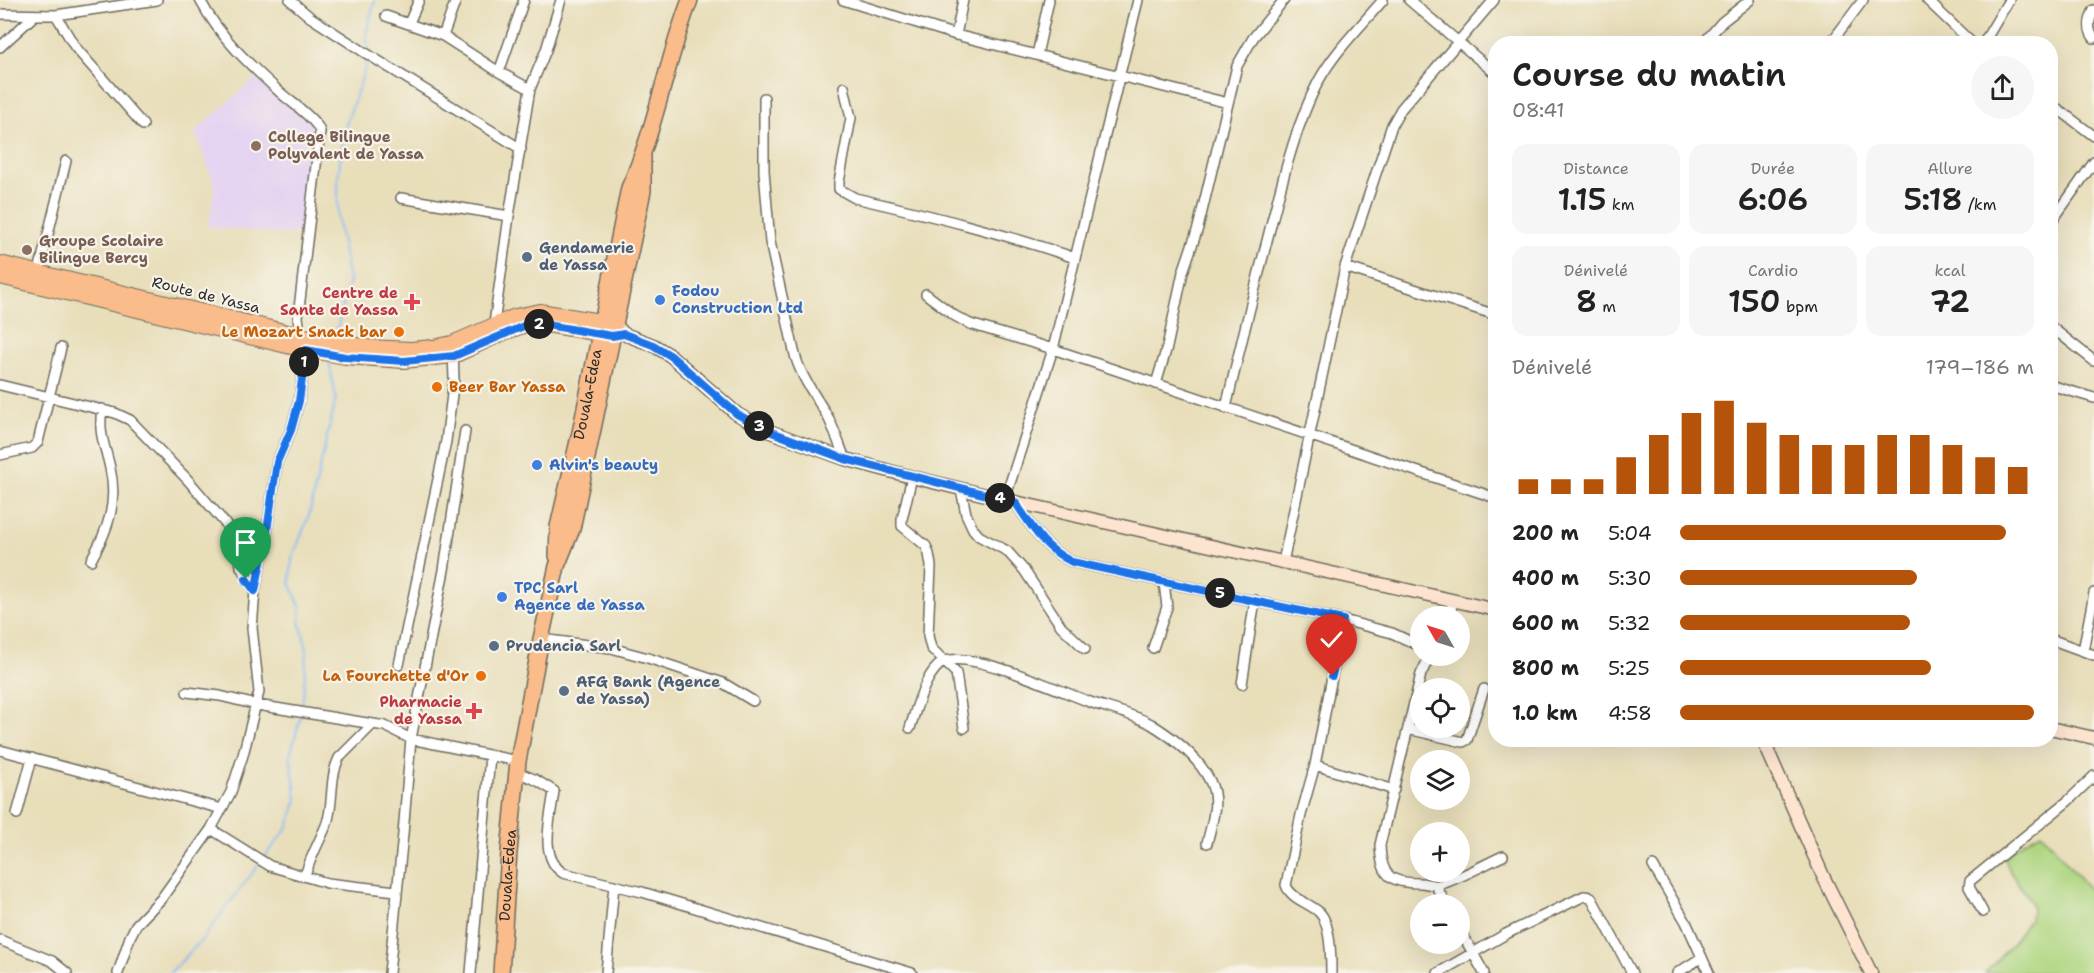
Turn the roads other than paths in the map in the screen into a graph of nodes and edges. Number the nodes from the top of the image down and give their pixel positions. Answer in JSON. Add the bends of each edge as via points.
{"nodes":[{"id":1,"x":157,"y":0,"type":"edge"},
{"id":2,"x":200,"y":0,"type":"edge"},
{"id":3,"x":290,"y":0,"type":"edge"},
{"id":4,"x":419,"y":0,"type":"edge"},
{"id":5,"x":456,"y":0,"type":"edge"},
{"id":6,"x":524,"y":0,"type":"edge"},
{"id":7,"x":561,"y":0,"type":"edge"},
{"id":8,"x":690,"y":0,"type":"edge"},
{"id":9,"x":843,"y":0,"type":"edge"},
{"id":10,"x":963,"y":0,"type":"edge"},
{"id":11,"x":1049,"y":0,"type":"edge"},
{"id":12,"x":1138,"y":0,"type":"edge"},
{"id":13,"x":1284,"y":0,"type":"edge"},
{"id":14,"x":1383,"y":0,"type":"edge"},
{"id":15,"x":1409,"y":0,"type":"edge"},
{"id":16,"x":1494,"y":0,"type":"edge"},
{"id":17,"x":1750,"y":0,"type":"edge"},
{"id":18,"x":1863,"y":0,"type":"edge"},
{"id":19,"x":1927,"y":0,"type":"edge"},
{"id":20,"x":2009,"y":0,"type":"edge"},
{"id":21,"x":124,"y":2,"type":"edge"},
{"id":22,"x":2094,"y":10,"type":"edge"},
{"id":23,"x":0,"y":14,"type":"edge"},
{"id":24,"x":35,"y":15,"type":"junction"},
{"id":25,"x":56,"y":15,"type":"junction"},
{"id":26,"x":386,"y":16,"type":"dead end"},
{"id":27,"x":409,"y":23,"type":"junction"},
{"id":28,"x":956,"y":35,"type":"junction"},
{"id":29,"x":443,"y":36,"type":"junction"},
{"id":30,"x":1710,"y":36,"type":"edge"},
{"id":31,"x":1837,"y":36,"type":"edge"},
{"id":32,"x":1965,"y":36,"type":"edge"},
{"id":33,"x":1988,"y":36,"type":"edge"},
{"id":34,"x":2094,"y":38,"type":"edge"},
{"id":35,"x":1458,"y":42,"type":"junction"},
{"id":36,"x":0,"y":47,"type":"edge"},
{"id":37,"x":1037,"y":55,"type":"junction"},
{"id":38,"x":1488,"y":67,"type":"edge"},
{"id":39,"x":499,"y":72,"type":"junction"},
{"id":40,"x":1120,"y":76,"type":"junction"},
{"id":41,"x":844,"y":87,"type":"dead end"},
{"id":42,"x":530,"y":89,"type":"junction"},
{"id":43,"x":764,"y":98,"type":"dead end"},
{"id":44,"x":1228,"y":103,"type":"junction"},
{"id":45,"x":2058,"y":109,"type":"edge"},
{"id":46,"x":143,"y":125,"type":"dead end"},
{"id":47,"x":2094,"y":136,"type":"edge"},
{"id":48,"x":521,"y":149,"type":"junction"},
{"id":49,"x":66,"y":161,"type":"dead end"},
{"id":50,"x":2094,"y":162,"type":"edge"},
{"id":51,"x":401,"y":198,"type":"dead end"},
{"id":52,"x":2058,"y":213,"type":"edge"},
{"id":53,"x":509,"y":216,"type":"junction"},
{"id":54,"x":1075,"y":258,"type":"junction"},
{"id":55,"x":0,"y":263,"type":"edge"},
{"id":56,"x":1345,"y":267,"type":"junction"},
{"id":57,"x":39,"y":271,"type":"junction"},
{"id":58,"x":0,"y":277,"type":"edge"},
{"id":59,"x":79,"y":281,"type":"junction"},
{"id":60,"x":74,"y":294,"type":"junction"},
{"id":61,"x":926,"y":294,"type":"dead end"},
{"id":62,"x":1488,"y":312,"type":"edge"},
{"id":63,"x":494,"y":324,"type":"junction"},
{"id":64,"x":610,"y":329,"type":"junction"},
{"id":65,"x":2058,"y":332,"type":"edge"},
{"id":66,"x":300,"y":335,"type":"junction"},
{"id":67,"x":61,"y":348,"type":"dead end"},
{"id":68,"x":453,"y":349,"type":"junction"},
{"id":69,"x":1053,"y":349,"type":"junction"},
{"id":70,"x":306,"y":350,"type":"junction"},
{"id":71,"x":2094,"y":361,"type":"edge"},
{"id":72,"x":1156,"y":384,"type":"junction"},
{"id":73,"x":0,"y":385,"type":"edge"},
{"id":74,"x":2058,"y":387,"type":"edge"},
{"id":75,"x":50,"y":397,"type":"junction"},
{"id":76,"x":2094,"y":398,"type":"edge"},
{"id":77,"x":1226,"y":408,"type":"junction"},
{"id":78,"x":102,"y":409,"type":"junction"},
{"id":79,"x":465,"y":431,"type":"dead end"},
{"id":80,"x":1310,"y":435,"type":"junction"},
{"id":81,"x":0,"y":455,"type":"edge"},
{"id":82,"x":845,"y":459,"type":"junction"},
{"id":83,"x":912,"y":477,"type":"junction"},
{"id":84,"x":961,"y":489,"type":"junction"},
{"id":85,"x":1488,"y":495,"type":"edge"},
{"id":86,"x":1010,"y":500,"type":"junction"},
{"id":87,"x":91,"y":561,"type":"dead end"},
{"id":88,"x":1283,"y":561,"type":"junction"},
{"id":89,"x":1164,"y":583,"type":"junction"},
{"id":90,"x":255,"y":591,"type":"junction"},
{"id":91,"x":2094,"y":593,"type":"edge"},
{"id":92,"x":1255,"y":600,"type":"junction"},
{"id":93,"x":1453,"y":602,"type":"junction"},
{"id":94,"x":1452,"y":606,"type":"edge"},
{"id":95,"x":1488,"y":609,"type":"edge"},
{"id":96,"x":1343,"y":620,"type":"junction"},
{"id":97,"x":541,"y":639,"type":"junction"},
{"id":98,"x":1410,"y":641,"type":"edge"},
{"id":99,"x":2058,"y":642,"type":"edge"},
{"id":100,"x":1153,"y":648,"type":"dead end"},
{"id":101,"x":1085,"y":649,"type":"dead end"},
{"id":102,"x":2083,"y":651,"type":"junction"},
{"id":103,"x":2094,"y":656,"type":"edge"},
{"id":104,"x":945,"y":661,"type":"junction"},
{"id":105,"x":399,"y":665,"type":"dead end"},
{"id":106,"x":1425,"y":666,"type":"edge"},
{"id":107,"x":1242,"y":684,"type":"dead end"},
{"id":108,"x":1484,"y":689,"type":"dead end"},
{"id":109,"x":187,"y":692,"type":"dead end"},
{"id":110,"x":753,"y":701,"type":"dead end"},
{"id":111,"x":257,"y":705,"type":"junction"},
{"id":112,"x":373,"y":724,"type":"junction"},
{"id":113,"x":910,"y":728,"type":"dead end"},
{"id":114,"x":964,"y":728,"type":"dead end"},
{"id":115,"x":1408,"y":729,"type":"junction"},
{"id":116,"x":2058,"y":730,"type":"edge"},
{"id":117,"x":2094,"y":738,"type":"edge"},
{"id":118,"x":411,"y":739,"type":"junction"},
{"id":119,"x":1766,"y":747,"type":"edge"},
{"id":120,"x":0,"y":750,"type":"edge"},
{"id":121,"x":490,"y":756,"type":"junction"},
{"id":122,"x":32,"y":758,"type":"junction"},
{"id":123,"x":1315,"y":765,"type":"junction"},
{"id":124,"x":517,"y":767,"type":"junction"},
{"id":125,"x":2094,"y":776,"type":"edge"},
{"id":126,"x":1394,"y":790,"type":"junction"},
{"id":127,"x":222,"y":809,"type":"junction"},
{"id":128,"x":17,"y":814,"type":"dead end"},
{"id":129,"x":211,"y":829,"type":"junction"},
{"id":130,"x":1207,"y":843,"type":"dead end"},
{"id":131,"x":1503,"y":856,"type":"dead end"},
{"id":132,"x":1653,"y":866,"type":"dead end"},
{"id":133,"x":305,"y":876,"type":"junction"},
{"id":134,"x":614,"y":885,"type":"junction"},
{"id":135,"x":1436,"y":886,"type":"junction"},
{"id":136,"x":396,"y":891,"type":"junction"},
{"id":137,"x":1440,"y":894,"type":"edge"},
{"id":138,"x":1983,"y":912,"type":"dead end"},
{"id":139,"x":0,"y":940,"type":"edge"},
{"id":140,"x":1470,"y":949,"type":"edge"},
{"id":141,"x":1472,"y":953,"type":"junction"},
{"id":142,"x":1701,"y":958,"type":"junction"},
{"id":143,"x":67,"y":973,"type":"edge"},
{"id":144,"x":118,"y":973,"type":"edge"},
{"id":145,"x":389,"y":973,"type":"edge"},
{"id":146,"x":471,"y":973,"type":"edge"},
{"id":147,"x":501,"y":973,"type":"edge"},
{"id":148,"x":606,"y":973,"type":"edge"},
{"id":149,"x":912,"y":973,"type":"edge"},
{"id":150,"x":1331,"y":973,"type":"edge"},
{"id":151,"x":1438,"y":973,"type":"edge"},
{"id":152,"x":1484,"y":973,"type":"edge"},
{"id":153,"x":1632,"y":973,"type":"edge"},
{"id":154,"x":1677,"y":973,"type":"edge"},
{"id":155,"x":1709,"y":973,"type":"edge"},
{"id":156,"x":1871,"y":973,"type":"edge"}],
"edges":[{"from":1,"to":21,"type":"street"},
{"from":2,"to":66,"type":"street","via":[[227,40],[320,132],[298,317]]},
{"from":3,"to":48,"type":"street","via":[[364,52]]},
{"from":4,"to":27,"type":"street"},
{"from":5,"to":29,"type":"street"},
{"from":6,"to":39,"type":"street"},
{"from":7,"to":42,"type":"street"},
{"from":8,"to":64,"type":"highway","name":"Douala-Edea","via":[[643,156],[643,191]]},
{"from":9,"to":28,"type":"street"},
{"from":10,"to":28,"type":"street"},
{"from":11,"to":37,"type":"street"},
{"from":12,"to":40,"type":"street"},
{"from":13,"to":44,"type":"street","via":[[1244,52]]},
{"from":14,"to":77,"type":"street","via":[[1332,61],[1305,113],[1281,187]]},
{"from":15,"to":35,"type":"street"},
{"from":16,"to":35,"type":"street"},
{"from":17,"to":30,"type":"street"},
{"from":18,"to":31,"type":"street"},
{"from":19,"to":32,"type":"street"},
{"from":20,"to":33,"type":"street"},
{"from":21,"to":25,"type":"street"},
{"from":22,"to":34,"type":"street","via":[[2090,18]]},
{"from":23,"to":24,"type":"street"},
{"from":24,"to":25,"type":"street"},
{"from":24,"to":36,"type":"street"},
{"from":25,"to":46,"type":"street","via":[[75,47]]},
{"from":26,"to":27,"type":"street"},
{"from":27,"to":29,"type":"street"},
{"from":28,"to":37,"type":"street"},
{"from":29,"to":39,"type":"street"},
{"from":35,"to":38,"type":"street"},
{"from":35,"to":56,"type":"street","via":[[1392,125]]},
{"from":37,"to":40,"type":"street"},
{"from":39,"to":42,"type":"street"},
{"from":40,"to":44,"type":"street"},
{"from":40,"to":54,"type":"street"},
{"from":41,"to":54,"type":"street","via":[[851,118],[839,182],[844,193],[1025,240]]},
{"from":42,"to":48,"type":"street"},
{"from":43,"to":82,"type":"street","via":[[764,171],[770,242],[794,351]]},
{"from":44,"to":72,"type":"street"},
{"from":45,"to":47,"type":"street"},
{"from":48,"to":53,"type":"street"},
{"from":49,"to":57,"type":"street"},
{"from":50,"to":52,"type":"street"},
{"from":51,"to":53,"type":"street"},
{"from":53,"to":63,"type":"street"},
{"from":54,"to":69,"type":"street"},
{"from":55,"to":57,"type":"main road","name":"Route de Yassa"},
{"from":56,"to":62,"type":"street"},
{"from":56,"to":80,"type":"street"},
{"from":57,"to":59,"type":"main road","name":"Route de Yassa"},
{"from":58,"to":60,"type":"main road","name":"Route de Yassa"},
{"from":59,"to":60,"type":"main road"},
{"from":59,"to":66,"type":"main road","name":"Route de Yassa"},
{"from":60,"to":70,"type":"main road","name":"Route de Yassa"},
{"from":61,"to":69,"type":"street","via":[[970,324]]},
{"from":63,"to":64,"type":"main road","name":"Route de Yassa","via":[[540,311]]},
{"from":63,"to":68,"type":"main road","name":"Route de Yassa"},
{"from":64,"to":68,"type":"main road","name":"Route de Yassa","via":[[526,325]]},
{"from":64,"to":82,"type":"main road","via":[[671,356],[737,414],[766,430]]},
{"from":64,"to":97,"type":"highway","name":"Douala-Edea","via":[[572,529],[557,566]]},
{"from":65,"to":71,"type":"street"},
{"from":66,"to":68,"type":"main road","name":"Route de Yassa","via":[[385,348]]},
{"from":66,"to":70,"type":"street"},
{"from":67,"to":75,"type":"street"},
{"from":68,"to":70,"type":"main road","name":"Route de Yassa","via":[[404,361]]},
{"from":68,"to":105,"type":"street","via":[[454,379],[446,441]]},
{"from":69,"to":72,"type":"street"},
{"from":69,"to":86,"type":"street"},
{"from":70,"to":90,"type":"street","via":[[299,401],[277,462]]},
{"from":72,"to":77,"type":"street"},
{"from":73,"to":75,"type":"street"},
{"from":74,"to":76,"type":"street"},
{"from":75,"to":78,"type":"street"},
{"from":75,"to":81,"type":"street","via":[[38,442],[32,448]]},
{"from":77,"to":80,"type":"street"},
{"from":78,"to":87,"type":"street","via":[[99,427],[110,467],[113,506],[104,538]]},
{"from":78,"to":90,"type":"street","via":[[130,420],[230,529],[238,544],[241,567]]},
{"from":79,"to":118,"type":"street","via":[[444,570]]},
{"from":80,"to":85,"type":"street"},
{"from":80,"to":88,"type":"street"},
{"from":82,"to":83,"type":"main road"},
{"from":83,"to":84,"type":"main road"},
{"from":83,"to":104,"type":"street","via":[[902,526],[926,546],[929,554],[928,636],[931,648]]},
{"from":84,"to":86,"type":"main road"},
{"from":84,"to":101,"type":"street","via":[[973,529],[1007,551],[1062,626]]},
{"from":86,"to":88,"type":"main road"},
{"from":86,"to":89,"type":"street","via":[[1055,554],[1072,562]]},
{"from":88,"to":93,"type":"main road"},
{"from":89,"to":92,"type":"street"},
{"from":89,"to":100,"type":"street","via":[[1167,607]]},
{"from":90,"to":111,"type":"street","via":[[252,628]]},
{"from":91,"to":102,"type":"street"},
{"from":92,"to":96,"type":"street"},
{"from":92,"to":107,"type":"street"},
{"from":93,"to":94,"type":"street"},
{"from":93,"to":95,"type":"main road"},
{"from":96,"to":98,"type":"street"},
{"from":96,"to":123,"type":"street"},
{"from":97,"to":110,"type":"street","via":[[611,648],[648,658],[723,683]]},
{"from":97,"to":124,"type":"highway","name":"Douala-Edea"},
{"from":99,"to":102,"type":"street"},
{"from":102,"to":103,"type":"street"},
{"from":104,"to":113,"type":"street","via":[[922,691]]},
{"from":104,"to":114,"type":"street","via":[[959,683]]},
{"from":104,"to":130,"type":"street","via":[[976,662],[1030,677],[1149,723],[1179,743],[1210,779],[1216,796]]},
{"from":106,"to":115,"type":"street"},
{"from":108,"to":115,"type":"street","via":[[1467,740]]},
{"from":109,"to":111,"type":"street"},
{"from":111,"to":112,"type":"street"},
{"from":111,"to":127,"type":"street","via":[[231,792]]},
{"from":112,"to":118,"type":"street"},
{"from":112,"to":133,"type":"street","via":[[335,765],[329,816]]},
{"from":115,"to":126,"type":"street"},
{"from":116,"to":117,"type":"main road"},
{"from":118,"to":121,"type":"street"},
{"from":118,"to":136,"type":"street"},
{"from":119,"to":156,"type":"main road"},
{"from":120,"to":122,"type":"street"},
{"from":121,"to":124,"type":"street"},
{"from":121,"to":146,"type":"street"},
{"from":122,"to":127,"type":"street"},
{"from":122,"to":128,"type":"street"},
{"from":123,"to":126,"type":"street"},
{"from":123,"to":150,"type":"street","via":[[1286,885],[1320,913],[1328,929]]},
{"from":124,"to":134,"type":"street","via":[[554,791],[548,848],[555,868]]},
{"from":124,"to":147,"type":"highway","name":"Douala-Edea"},
{"from":125,"to":138,"type":"street","via":[[1970,881],[1969,887]]},
{"from":126,"to":135,"type":"street","via":[[1380,845],[1381,863],[1391,879],[1398,882]]},
{"from":127,"to":129,"type":"street"},
{"from":129,"to":133,"type":"street","via":[[270,866]]},
{"from":129,"to":144,"type":"street","via":[[161,899],[136,925]]},
{"from":131,"to":135,"type":"street"},
{"from":132,"to":142,"type":"street","via":[[1686,922]]},
{"from":133,"to":136,"type":"street","via":[[327,883]]},
{"from":134,"to":148,"type":"street"},
{"from":134,"to":149,"type":"street"},
{"from":135,"to":137,"type":"street"},
{"from":136,"to":145,"type":"street"},
{"from":139,"to":143,"type":"street","via":[[52,961]]},
{"from":140,"to":141,"type":"street"},
{"from":141,"to":151,"type":"street"},
{"from":141,"to":152,"type":"street"},
{"from":141,"to":153,"type":"street","via":[[1584,896],[1591,897]]},
{"from":142,"to":154,"type":"street"},
{"from":142,"to":155,"type":"street"}]}
